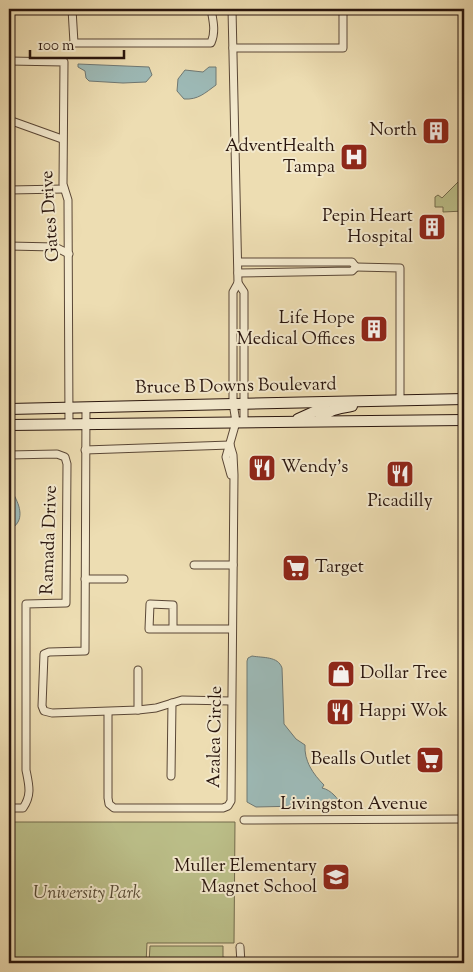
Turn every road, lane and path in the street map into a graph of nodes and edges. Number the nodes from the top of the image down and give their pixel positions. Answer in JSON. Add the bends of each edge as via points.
{"nodes":[{"id":1,"x":72,"y":9,"type":"edge"},
{"id":2,"x":211,"y":9,"type":"edge"},
{"id":3,"x":232,"y":9,"type":"edge"},
{"id":4,"x":343,"y":9,"type":"edge"},
{"id":5,"x":232,"y":48,"type":"junction"},
{"id":6,"x":9,"y":61,"type":"edge"},
{"id":7,"x":9,"y":120,"type":"edge"},
{"id":8,"x":62,"y":139,"type":"junction"},
{"id":9,"x":64,"y":189,"type":"junction"},
{"id":10,"x":9,"y":190,"type":"edge"},
{"id":11,"x":9,"y":246,"type":"edge"},
{"id":12,"x":69,"y":254,"type":"junction"},
{"id":13,"x":238,"y":262,"type":"junction"},
{"id":14,"x":356,"y":266,"type":"junction"},
{"id":15,"x":238,"y":273,"type":"junction"},
{"id":16,"x":238,"y":283,"type":"junction"},
{"id":17,"x":400,"y":400,"type":"junction"},
{"id":18,"x":464,"y":400,"type":"edge"},
{"id":19,"x":380,"y":401,"type":"junction"},
{"id":20,"x":326,"y":402,"type":"junction"},
{"id":21,"x":232,"y":403,"type":"junction"},
{"id":22,"x":245,"y":403,"type":"junction"},
{"id":23,"x":69,"y":407,"type":"junction"},
{"id":24,"x":86,"y":407,"type":"junction"},
{"id":25,"x":9,"y":409,"type":"edge"},
{"id":26,"x":319,"y":420,"type":"junction"},
{"id":27,"x":464,"y":420,"type":"edge"},
{"id":28,"x":295,"y":421,"type":"junction"},
{"id":29,"x":240,"y":422,"type":"junction"},
{"id":30,"x":69,"y":424,"type":"junction"},
{"id":31,"x":85,"y":424,"type":"junction"},
{"id":32,"x":9,"y":425,"type":"edge"},
{"id":33,"x":230,"y":445,"type":"junction"},
{"id":34,"x":214,"y":447,"type":"junction"},
{"id":35,"x":85,"y":450,"type":"junction"},
{"id":36,"x":9,"y":455,"type":"edge"},
{"id":37,"x":226,"y":456,"type":"junction"},
{"id":38,"x":232,"y":480,"type":"junction"},
{"id":39,"x":194,"y":565,"type":"dead end"},
{"id":40,"x":233,"y":565,"type":"junction"},
{"id":41,"x":85,"y":579,"type":"junction"},
{"id":42,"x":124,"y":579,"type":"dead end"},
{"id":43,"x":173,"y":629,"type":"junction"},
{"id":44,"x":232,"y":629,"type":"junction"},
{"id":45,"x":138,"y":670,"type":"dead end"},
{"id":46,"x":231,"y":701,"type":"junction"},
{"id":47,"x":172,"y":703,"type":"junction"},
{"id":48,"x":138,"y":710,"type":"junction"},
{"id":49,"x":108,"y":712,"type":"junction"},
{"id":50,"x":171,"y":776,"type":"dead end"},
{"id":51,"x":9,"y":808,"type":"edge"},
{"id":52,"x":464,"y":819,"type":"edge"},
{"id":53,"x":244,"y":820,"type":"dead end"},
{"id":54,"x":240,"y":947,"type":"dead end"},
{"id":55,"x":241,"y":963,"type":"edge"}],
"edges":[{"from":1,"to":2,"type":"street","via":[[74,43],[210,43],[214,36]]},
{"from":3,"to":5,"type":"street"},
{"from":4,"to":5,"type":"street","via":[[343,48]]},
{"from":5,"to":13,"type":"street"},
{"from":6,"to":8,"type":"street","name":"Gates Drive","via":[[64,62]]},
{"from":7,"to":8,"type":"street"},
{"from":8,"to":9,"type":"street","name":"Gates Drive"},
{"from":9,"to":10,"type":"street"},
{"from":9,"to":12,"type":"street","name":"Gates Drive","via":[[68,200]]},
{"from":11,"to":12,"type":"street","via":[[55,247]]},
{"from":12,"to":23,"type":"street","name":"Gates Drive"},
{"from":13,"to":14,"type":"street","via":[[352,262]]},
{"from":13,"to":15,"type":"street"},
{"from":14,"to":15,"type":"street","via":[[352,272]]},
{"from":14,"to":17,"type":"street","via":[[400,268]]},
{"from":15,"to":16,"type":"street"},
{"from":16,"to":21,"type":"street","via":[[233,292]]},
{"from":16,"to":22,"type":"street","via":[[244,292]]},
{"from":17,"to":18,"type":"main road","name":"Bruce B Downs Boulevard"},
{"from":17,"to":19,"type":"main road","name":"Bruce B Downs Boulevard"},
{"from":19,"to":20,"type":"main road","name":"Bruce B Downs Boulevard"},
{"from":19,"to":26,"type":"main road","via":[[333,410]]},
{"from":20,"to":22,"type":"main road","name":"Bruce B Downs Boulevard"},
{"from":20,"to":28,"type":"main road","via":[[318,410]]},
{"from":21,"to":22,"type":"main road","name":"Bruce B Downs Boulevard"},
{"from":21,"to":24,"type":"main road","name":"Bruce B Downs Boulevard"},
{"from":21,"to":29,"type":"street"},
{"from":22,"to":29,"type":"street"},
{"from":23,"to":24,"type":"main road","name":"Bruce B Downs Boulevard"},
{"from":23,"to":25,"type":"main road","name":"Bruce B Downs Boulevard"},
{"from":23,"to":30,"type":"street","name":"Gates Drive"},
{"from":24,"to":31,"type":"street"},
{"from":26,"to":27,"type":"main road","name":"Bruce B Downs Boulevard"},
{"from":26,"to":28,"type":"main road","name":"Bruce B Downs Boulevard"},
{"from":28,"to":29,"type":"main road","name":"Bruce B Downs Boulevard"},
{"from":29,"to":31,"type":"main road","name":"Bruce B Downs Boulevard"},
{"from":29,"to":33,"type":"street","name":"Azalea Circle"},
{"from":30,"to":31,"type":"main road","name":"Bruce B Downs Boulevard"},
{"from":30,"to":32,"type":"main road","name":"Bruce B Downs Boulevard"},
{"from":31,"to":35,"type":"street"},
{"from":33,"to":34,"type":"street"},
{"from":33,"to":37,"type":"street","name":"Azalea Circle"},
{"from":33,"to":38,"type":"street","name":"Azalea Circle"},
{"from":34,"to":35,"type":"street"},
{"from":34,"to":37,"type":"street"},
{"from":35,"to":41,"type":"street"},
{"from":36,"to":51,"type":"street","name":"Ramada Drive","via":[[57,454],[64,457],[67,474],[66,603],[26,604],[26,770],[30,793],[23,808]]},
{"from":37,"to":38,"type":"street","name":"Azalea Circle"},
{"from":38,"to":40,"type":"street","name":"Azalea Circle"},
{"from":39,"to":40,"type":"street"},
{"from":40,"to":44,"type":"street","name":"Azalea Circle"},
{"from":41,"to":42,"type":"street"},
{"from":41,"to":49,"type":"street","via":[[85,651],[44,654],[42,706],[44,711],[52,712]]},
{"from":43,"to":43,"type":"street","via":[[173,605],[150,604],[149,629]]},
{"from":43,"to":44,"type":"street"},
{"from":44,"to":46,"type":"street","name":"Azalea Circle"},
{"from":45,"to":48,"type":"street"},
{"from":46,"to":47,"type":"street","via":[[182,700]]},
{"from":46,"to":49,"type":"street","name":"Azalea Circle","via":[[231,801],[223,808],[114,808],[109,804]]},
{"from":47,"to":48,"type":"street"},
{"from":47,"to":50,"type":"street"},
{"from":48,"to":49,"type":"street"},
{"from":52,"to":53,"type":"street","name":"Livingston Avenue"},
{"from":54,"to":55,"type":"street"}]}
